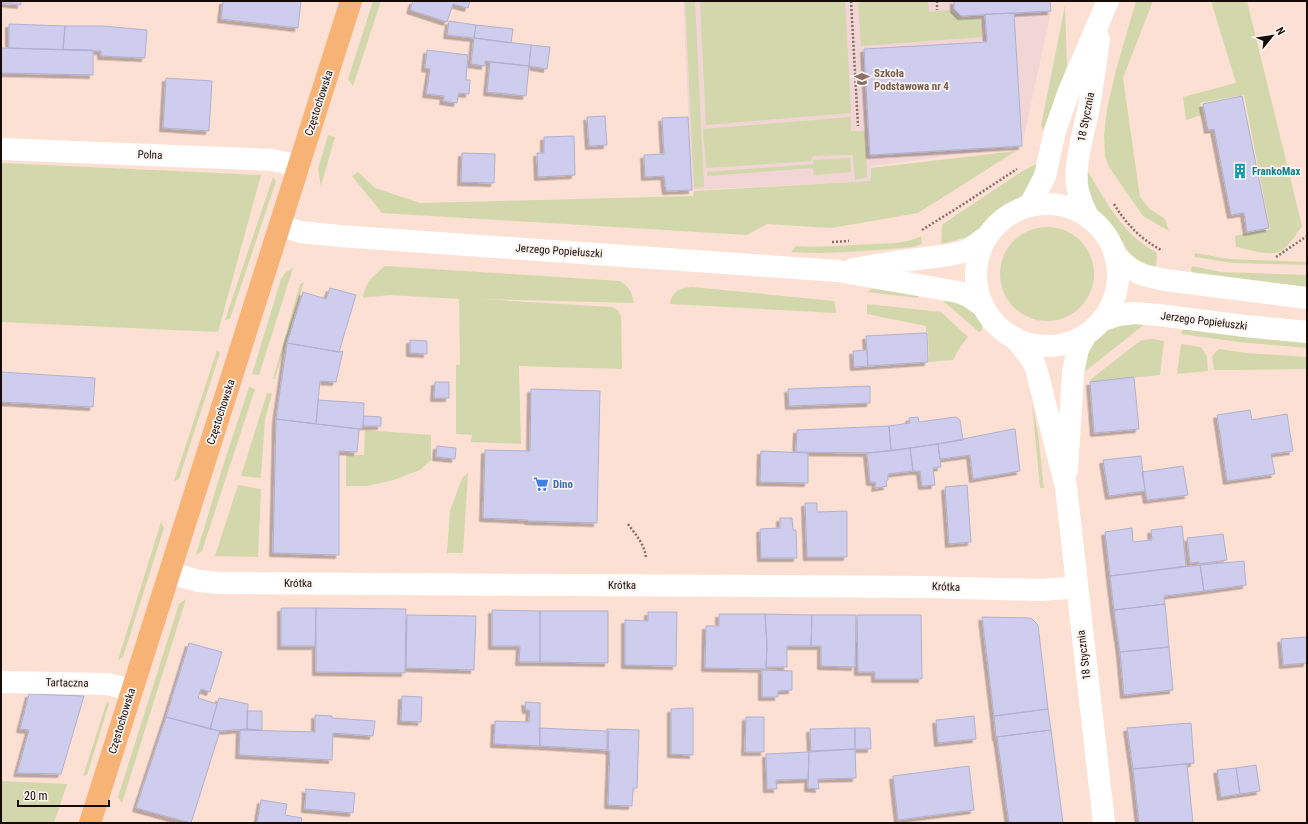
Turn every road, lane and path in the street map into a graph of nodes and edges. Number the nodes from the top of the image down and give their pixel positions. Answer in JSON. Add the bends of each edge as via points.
{"nodes":[{"id":1,"x":352,"y":1,"type":"edge"},
{"id":2,"x":851,"y":1,"type":"edge"},
{"id":3,"x":937,"y":1,"type":"edge"},
{"id":4,"x":1101,"y":6,"type":"edge"},
{"id":5,"x":937,"y":10,"type":"dead end"},
{"id":6,"x":858,"y":126,"type":"dead end"},
{"id":7,"x":1,"y":149,"type":"edge"},
{"id":8,"x":299,"y":166,"type":"junction"},
{"id":9,"x":1022,"y":166,"type":"dead end"},
{"id":10,"x":1112,"y":202,"type":"dead end"},
{"id":11,"x":1030,"y":206,"type":"junction"},
{"id":12,"x":1088,"y":216,"type":"junction"},
{"id":13,"x":280,"y":226,"type":"junction"},
{"id":14,"x":919,"y":232,"type":"dead end"},
{"id":15,"x":1307,"y":236,"type":"edge"},
{"id":16,"x":986,"y":237,"type":"junction"},
{"id":17,"x":853,"y":240,"type":"dead end"},
{"id":18,"x":826,"y":242,"type":"dead end"},
{"id":19,"x":1162,"y":250,"type":"dead end"},
{"id":20,"x":1115,"y":256,"type":"junction"},
{"id":21,"x":1276,"y":257,"type":"dead end"},
{"id":22,"x":838,"y":271,"type":"junction"},
{"id":23,"x":1307,"y":298,"type":"edge"},
{"id":24,"x":984,"y":308,"type":"junction"},
{"id":25,"x":1103,"y":320,"type":"junction"},
{"id":26,"x":1307,"y":332,"type":"edge"},
{"id":27,"x":1085,"y":336,"type":"junction"},
{"id":28,"x":1015,"y":338,"type":"junction"},
{"id":29,"x":1066,"y":487,"type":"junction"},
{"id":30,"x":628,"y":524,"type":"dead end"},
{"id":31,"x":646,"y":562,"type":"dead end"},
{"id":32,"x":169,"y":573,"type":"junction"},
{"id":33,"x":1076,"y":587,"type":"junction"},
{"id":34,"x":1,"y":682,"type":"edge"},
{"id":35,"x":132,"y":690,"type":"junction"},
{"id":36,"x":90,"y":823,"type":"edge"},
{"id":37,"x":1104,"y":823,"type":"edge"}],
"edges":[{"from":1,"to":8,"type":"main road","name":"Częstochowska"},
{"from":2,"to":6,"type":"path"},
{"from":3,"to":5,"type":"path"},
{"from":4,"to":11,"type":"main road","name":"18 Stycznia","via":[[1068,91],[1045,176]]},
{"from":4,"to":12,"type":"main road","name":"18 Stycznia","via":[[1076,184]]},
{"from":7,"to":8,"type":"main road","name":"Polna","via":[[272,160]]},
{"from":8,"to":13,"type":"main road","name":"Częstochowska"},
{"from":9,"to":14,"type":"path"},
{"from":10,"to":19,"type":"path","via":[[1131,228]]},
{"from":11,"to":12,"type":"main road","via":[[1042,203],[1056,204]]},
{"from":11,"to":16,"type":"main road","via":[[1013,214]]},
{"from":12,"to":20,"type":"main road","via":[[1105,235]]},
{"from":13,"to":22,"type":"main road","name":"Jerzego Popiełuszki","via":[[301,232],[331,235]]},
{"from":13,"to":32,"type":"main road","name":"Częstochowska"},
{"from":15,"to":21,"type":"path"},
{"from":16,"to":22,"type":"main road","name":"Jerzego Popiełuszki","via":[[971,248],[949,255]]},
{"from":16,"to":24,"type":"main road","via":[[979,252],[974,278]]},
{"from":17,"to":18,"type":"path"},
{"from":20,"to":23,"type":"main road","via":[[1143,275],[1165,280]]},
{"from":20,"to":25,"type":"main road","via":[[1117,281],[1114,299]]},
{"from":22,"to":24,"type":"main road","name":"Jerzego Popiełuszki","via":[[958,292]]},
{"from":24,"to":28,"type":"main road"},
{"from":25,"to":26,"type":"main road","name":"Jerzego Popiełuszki","via":[[1134,313]]},
{"from":25,"to":27,"type":"main road"},
{"from":27,"to":28,"type":"main road","via":[[1056,346],[1029,344]]},
{"from":27,"to":29,"type":"main road","name":"18 Stycznia","via":[[1078,349],[1073,373]]},
{"from":28,"to":29,"type":"main road","name":"18 Stycznia","via":[[1036,368]]},
{"from":29,"to":33,"type":"main road","name":"18 Stycznia"},
{"from":30,"to":31,"type":"path","via":[[645,551]]},
{"from":32,"to":33,"type":"main road","name":"Krótka","via":[[199,581],[220,583],[915,586],[1042,590]]},
{"from":32,"to":35,"type":"main road","name":"Częstochowska"},
{"from":33,"to":37,"type":"main road","name":"18 Stycznia"},
{"from":34,"to":35,"type":"main road","name":"Tartaczna","via":[[106,684]]},
{"from":35,"to":36,"type":"main road","name":"Częstochowska"}]}
